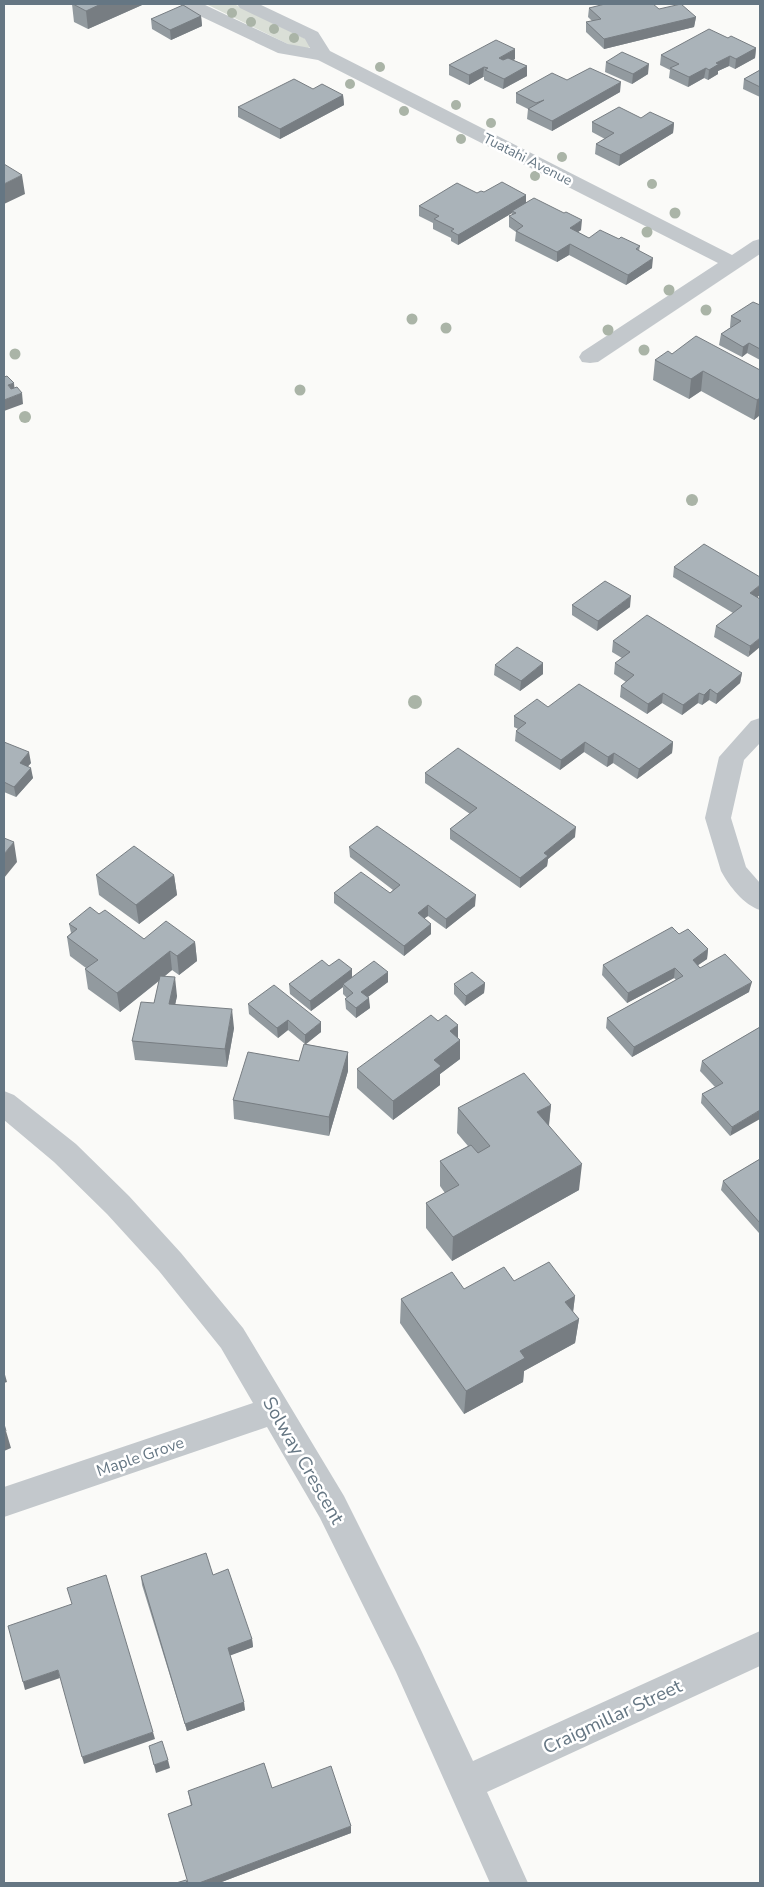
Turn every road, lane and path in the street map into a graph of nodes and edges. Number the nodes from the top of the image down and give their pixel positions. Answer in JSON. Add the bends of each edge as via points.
{"nodes":[{"id":1,"x":190,"y":4,"type":"edge"},
{"id":2,"x":246,"y":4,"type":"edge"},
{"id":3,"x":323,"y":55,"type":"junction"},
{"id":4,"x":760,"y":246,"type":"edge"},
{"id":5,"x":733,"y":263,"type":"junction"},
{"id":6,"x":590,"y":357,"type":"dead end"},
{"id":7,"x":760,"y":727,"type":"edge"},
{"id":8,"x":760,"y":900,"type":"edge"},
{"id":9,"x":4,"y":1103,"type":"edge"},
{"id":10,"x":276,"y":1410,"type":"junction"},
{"id":11,"x":4,"y":1502,"type":"edge"},
{"id":12,"x":760,"y":1648,"type":"edge"},
{"id":13,"x":464,"y":1784,"type":"junction"},
{"id":14,"x":509,"y":1883,"type":"edge"}],
"edges":[{"from":1,"to":3,"type":"street","name":"Tuatahi Avenue","via":[[284,49]]},
{"from":2,"to":3,"type":"street","name":"Tuatahi Avenue","via":[[312,36]]},
{"from":3,"to":5,"type":"street","name":"Tuatahi Avenue"},
{"from":4,"to":5,"type":"street"},
{"from":5,"to":6,"type":"street"},
{"from":7,"to":8,"type":"street","via":[[732,757],[718,818],[734,871]]},
{"from":9,"to":10,"type":"street","name":"Solway Crescent","via":[[65,1154],[170,1262],[232,1338]]},
{"from":10,"to":11,"type":"street","name":"Maple Grove"},
{"from":10,"to":13,"type":"street","name":"Solway Crescent","via":[[332,1507],[408,1660]]},
{"from":12,"to":13,"type":"street","name":"Craigmillar Street"},
{"from":13,"to":14,"type":"street","name":"Solway Crescent"}]}
